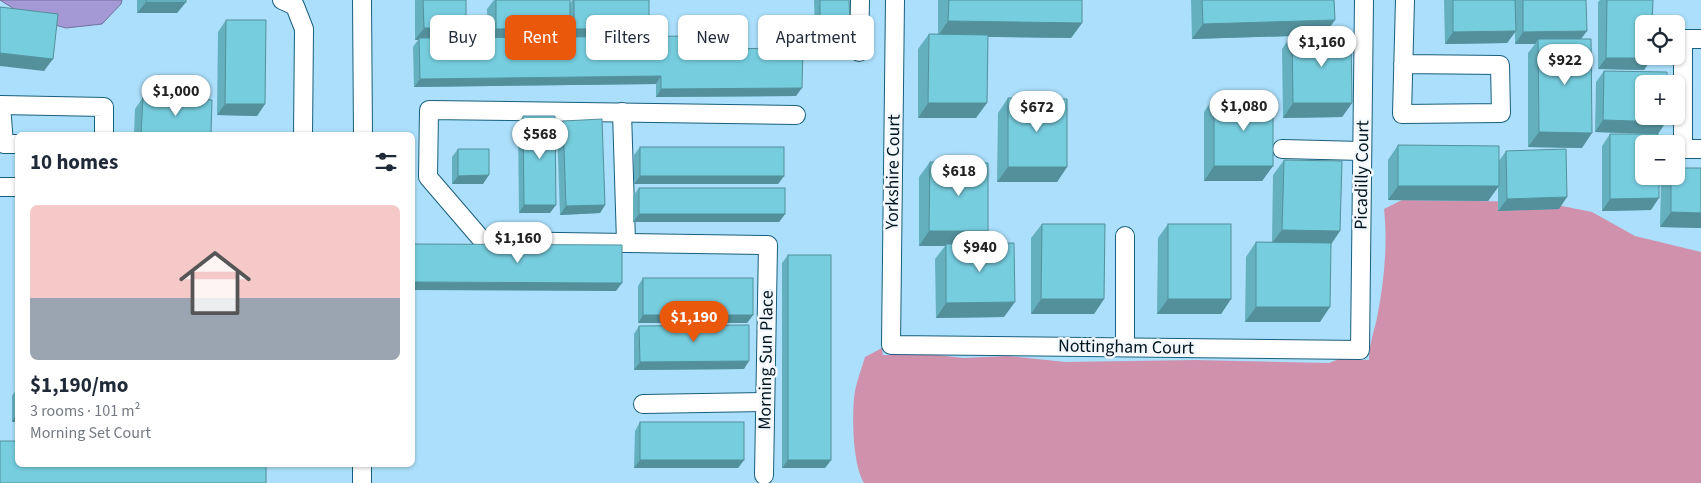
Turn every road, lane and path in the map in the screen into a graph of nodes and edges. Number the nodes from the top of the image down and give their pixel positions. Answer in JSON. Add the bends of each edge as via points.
{"nodes":[{"id":1,"x":282,"y":0,"type":"edge"},
{"id":2,"x":362,"y":0,"type":"edge"},
{"id":3,"x":860,"y":0,"type":"edge"},
{"id":4,"x":895,"y":0,"type":"edge"},
{"id":5,"x":1364,"y":0,"type":"edge"},
{"id":6,"x":1404,"y":0,"type":"edge"},
{"id":7,"x":860,"y":15,"type":"edge"},
{"id":8,"x":1701,"y":39,"type":"edge"},
{"id":9,"x":1404,"y":64,"type":"junction"},
{"id":10,"x":622,"y":112,"type":"junction"},
{"id":11,"x":796,"y":115,"type":"dead end"},
{"id":12,"x":104,"y":132,"type":"edge"},
{"id":13,"x":303,"y":132,"type":"edge"},
{"id":14,"x":362,"y":132,"type":"edge"},
{"id":15,"x":15,"y":144,"type":"edge"},
{"id":16,"x":1701,"y":149,"type":"edge"},
{"id":17,"x":1282,"y":150,"type":"dead end"},
{"id":18,"x":1362,"y":151,"type":"junction"},
{"id":19,"x":420,"y":177,"type":"edge"},
{"id":20,"x":0,"y":187,"type":"edge"},
{"id":21,"x":15,"y":187,"type":"edge"},
{"id":22,"x":1125,"y":236,"type":"dead end"},
{"id":23,"x":626,"y":242,"type":"junction"},
{"id":24,"x":891,"y":345,"type":"joint"},
{"id":25,"x":1125,"y":347,"type":"junction"},
{"id":26,"x":1360,"y":350,"type":"joint"},
{"id":27,"x":764,"y":402,"type":"junction"},
{"id":28,"x":643,"y":404,"type":"dead end"},
{"id":29,"x":362,"y":467,"type":"edge"},
{"id":30,"x":764,"y":475,"type":"dead end"},
{"id":31,"x":362,"y":483,"type":"edge"}],
"edges":[{"from":1,"to":13,"type":"street","via":[[295,6],[304,29]]},
{"from":2,"to":14,"type":"street"},
{"from":3,"to":7,"type":"street"},
{"from":4,"to":24,"type":"street","name":"Yorkshire Court"},
{"from":5,"to":18,"type":"street","name":"Picadilly Court"},
{"from":6,"to":9,"type":"street"},
{"from":8,"to":16,"type":"street","via":[[1683,39],[1683,149]]},
{"from":9,"to":9,"type":"street","via":[[1402,114],[1502,113],[1500,66]]},
{"from":10,"to":11,"type":"street"},
{"from":10,"to":19,"type":"street","via":[[429,110]]},
{"from":10,"to":23,"type":"street"},
{"from":12,"to":15,"type":"street","via":[[104,107],[1,106],[4,144]]},
{"from":17,"to":18,"type":"street"},
{"from":18,"to":26,"type":"street","name":"Picadilly Court"},
{"from":19,"to":23,"type":"street","via":[[483,241]]},
{"from":20,"to":21,"type":"street"},
{"from":22,"to":25,"type":"street"},
{"from":23,"to":27,"type":"street","name":"Morning Sun Place","via":[[768,245]]},
{"from":24,"to":25,"type":"street","name":"Nottingham Court"},
{"from":25,"to":26,"type":"street","name":"Nottingham Court"},
{"from":27,"to":28,"type":"street"},
{"from":27,"to":30,"type":"street","name":"Morning Sun Place"},
{"from":29,"to":31,"type":"street"}]}
